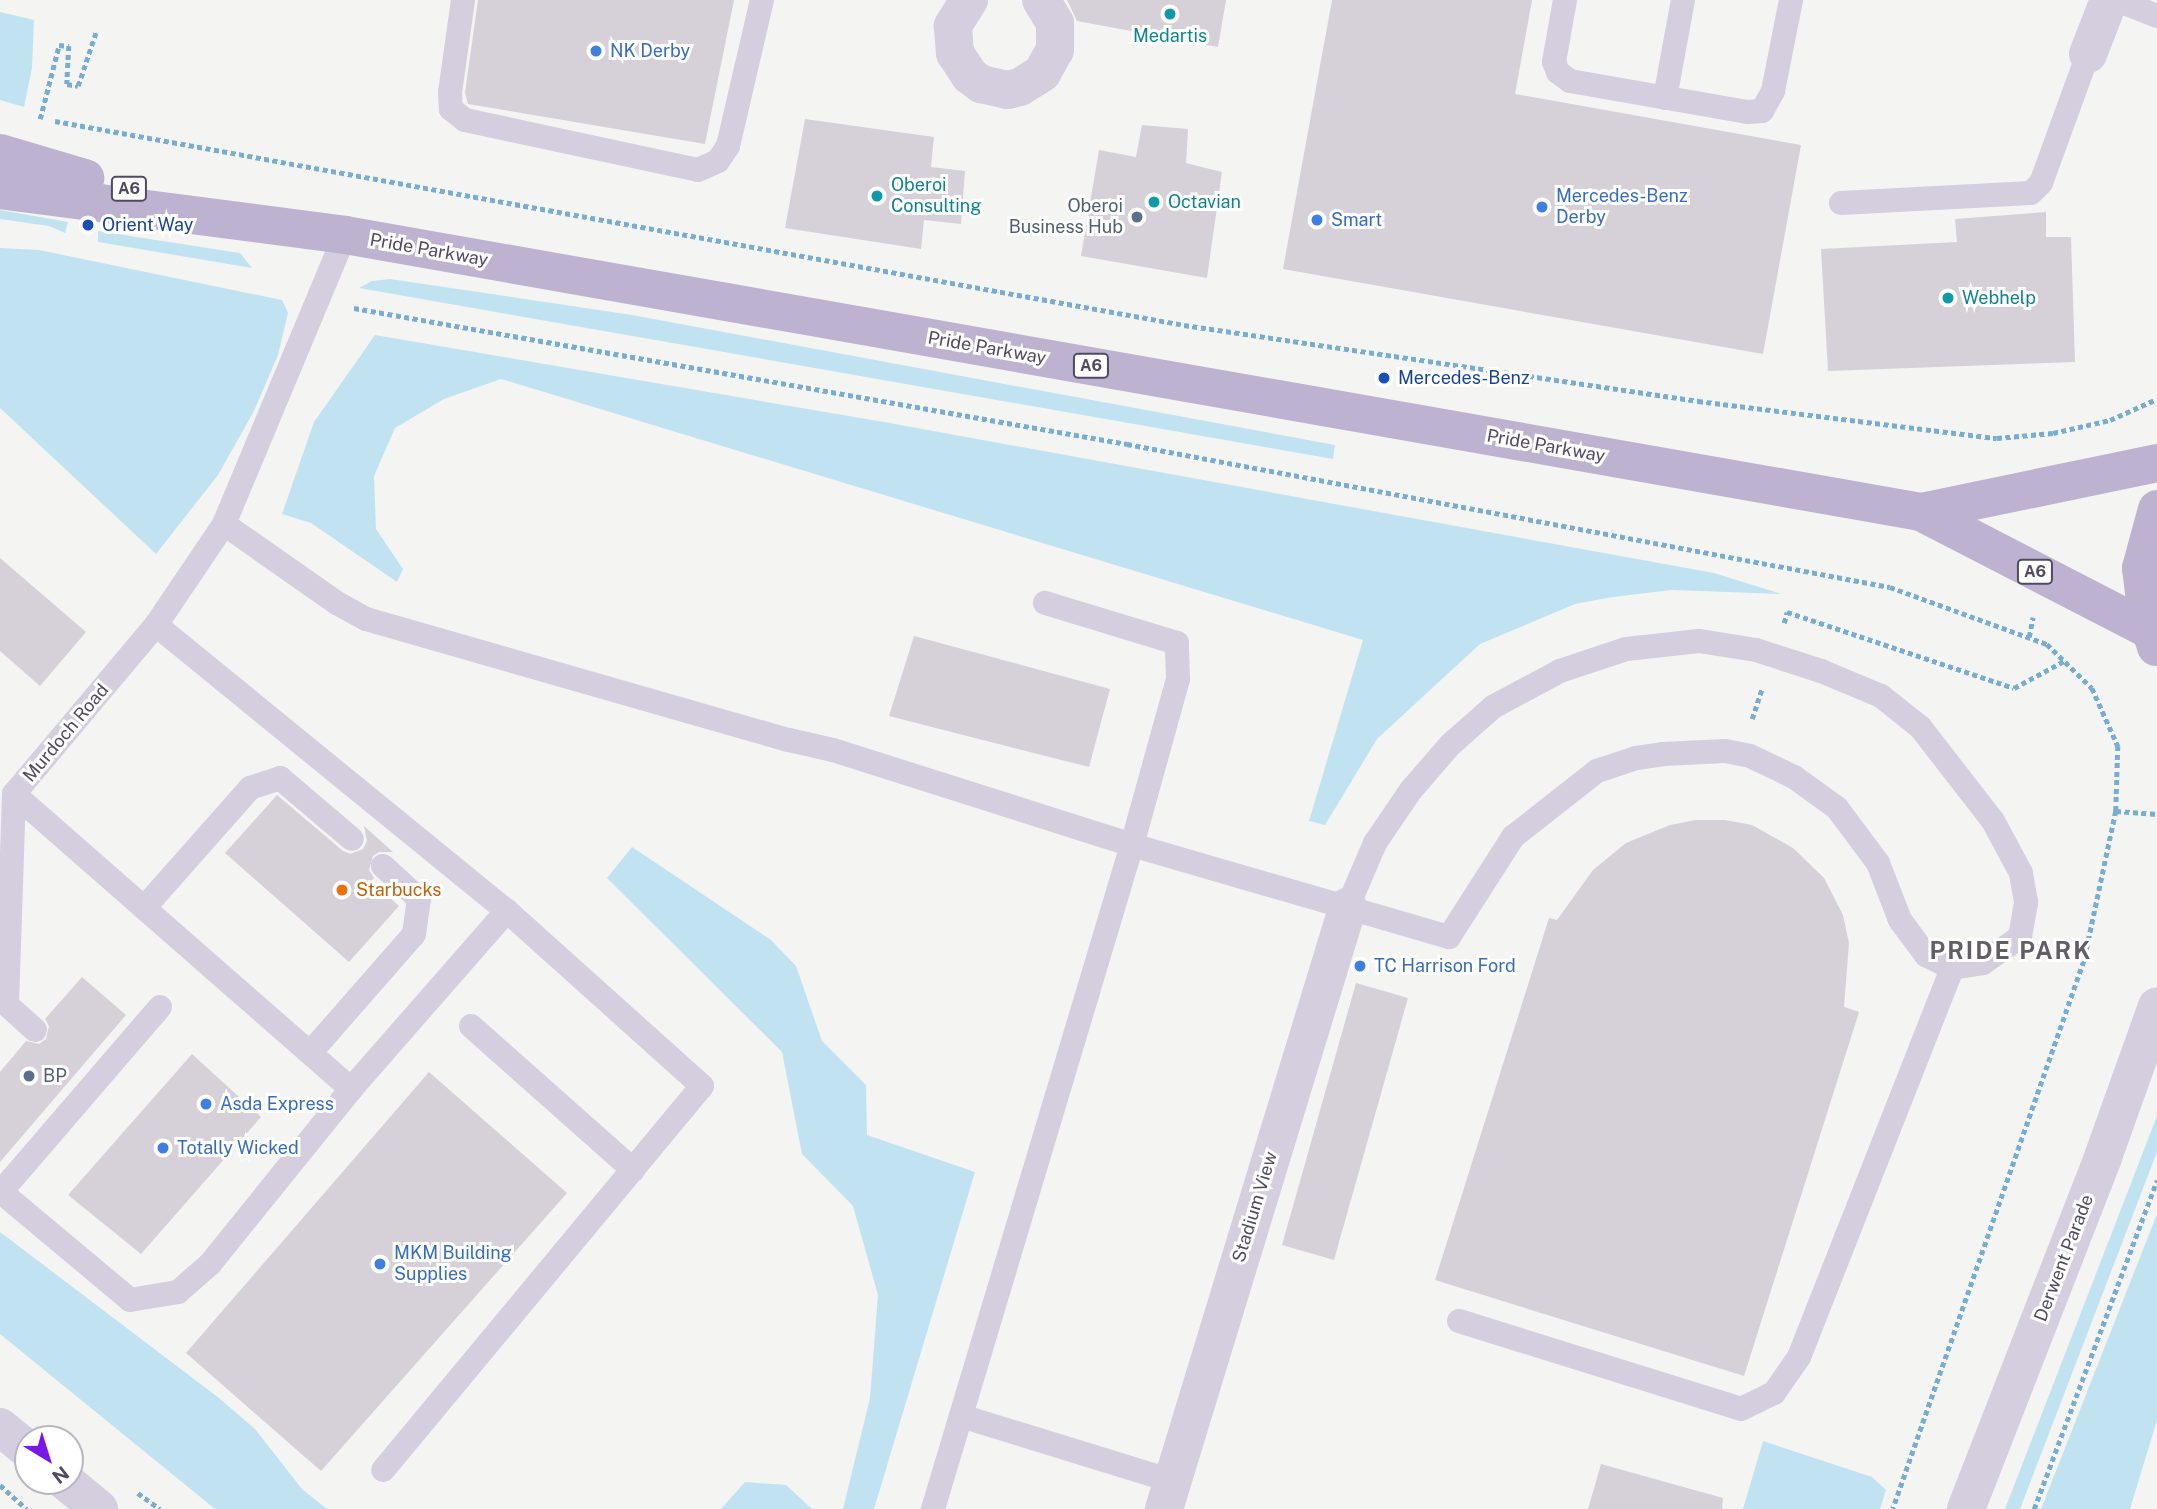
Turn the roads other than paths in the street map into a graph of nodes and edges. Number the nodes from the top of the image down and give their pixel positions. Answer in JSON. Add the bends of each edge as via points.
{"nodes":[{"id":1,"x":463,"y":0,"type":"edge"},
{"id":2,"x":762,"y":0,"type":"edge"},
{"id":3,"x":969,"y":0,"type":"edge"},
{"id":4,"x":1041,"y":0,"type":"edge"},
{"id":5,"x":1565,"y":0,"type":"edge"},
{"id":6,"x":1683,"y":0,"type":"edge"},
{"id":7,"x":1791,"y":0,"type":"edge"},
{"id":8,"x":2109,"y":0,"type":"edge"},
{"id":9,"x":2117,"y":0,"type":"edge"},
{"id":10,"x":2157,"y":16,"type":"edge"},
{"id":11,"x":2088,"y":54,"type":"joint"},
{"id":12,"x":1665,"y":98,"type":"junction"},
{"id":13,"x":0,"y":153,"type":"edge"},
{"id":14,"x":0,"y":190,"type":"edge"},
{"id":15,"x":1841,"y":204,"type":"dead end"},
{"id":16,"x":260,"y":223,"type":"junction"},
{"id":17,"x":345,"y":235,"type":"junction"},
{"id":18,"x":2157,"y":463,"type":"edge"},
{"id":19,"x":2157,"y":509,"type":"edge"},
{"id":20,"x":1921,"y":513,"type":"junction"},
{"id":21,"x":223,"y":524,"type":"junction"},
{"id":22,"x":1045,"y":603,"type":"dead end"},
{"id":23,"x":156,"y":625,"type":"junction"},
{"id":24,"x":2154,"y":639,"type":"edge"},
{"id":25,"x":14,"y":794,"type":"junction"},
{"id":26,"x":352,"y":839,"type":"dead end"},
{"id":27,"x":1132,"y":845,"type":"junction"},
{"id":28,"x":383,"y":866,"type":"dead end"},
{"id":29,"x":1348,"y":906,"type":"junction"},
{"id":30,"x":144,"y":908,"type":"junction"},
{"id":31,"x":507,"y":911,"type":"junction"},
{"id":32,"x":1952,"y":968,"type":"junction"},
{"id":33,"x":2157,"y":1006,"type":"edge"},
{"id":34,"x":160,"y":1007,"type":"dead end"},
{"id":35,"x":26,"y":1022,"type":"dead end"},
{"id":36,"x":471,"y":1026,"type":"dead end"},
{"id":37,"x":310,"y":1053,"type":"junction"},
{"id":38,"x":351,"y":1089,"type":"junction"},
{"id":39,"x":633,"y":1170,"type":"junction"},
{"id":40,"x":1459,"y":1321,"type":"dead end"},
{"id":41,"x":961,"y":1416,"type":"junction"},
{"id":42,"x":0,"y":1427,"type":"edge"},
{"id":43,"x":14,"y":1439,"type":"edge"},
{"id":44,"x":383,"y":1470,"type":"dead end"},
{"id":45,"x":82,"y":1495,"type":"edge"},
{"id":46,"x":1168,"y":1495,"type":"edge"},
{"id":47,"x":99,"y":1509,"type":"edge"},
{"id":48,"x":933,"y":1509,"type":"edge"},
{"id":49,"x":1966,"y":1509,"type":"edge"}],
"edges":[{"from":1,"to":2,"type":"lane","via":[[450,92],[451,109],[465,120],[698,170],[718,161],[728,146]]},
{"from":3,"to":4,"type":"street","via":[[953,26],[955,53],[981,84],[1007,90],[1032,81],[1050,62],[1057,37],[1055,23]]},
{"from":5,"to":12,"type":"lane","via":[[1554,62],[1558,72],[1570,81]]},
{"from":6,"to":12,"type":"lane"},
{"from":7,"to":12,"type":"lane","via":[[1773,91],[1762,111]]},
{"from":8,"to":11,"type":"street"},
{"from":9,"to":10,"type":"lane"},
{"from":11,"to":15,"type":"lane","via":[[2041,183],[2031,193]]},
{"from":13,"to":16,"type":"main road","name":"Pride Parkway","number":"A6"},
{"from":14,"to":16,"type":"main road","name":"Pride Parkway","number":"A6"},
{"from":16,"to":17,"type":"main road","name":"Pride Parkway","number":"A6"},
{"from":17,"to":20,"type":"main road","name":"Pride Parkway","number":"A6"},
{"from":17,"to":21,"type":"lane","name":"Murdoch Road"},
{"from":18,"to":20,"type":"main road","name":"Pride Parkway","number":"A6"},
{"from":19,"to":24,"type":"main road","number":"A6","via":[[2141,568]]},
{"from":20,"to":24,"type":"main road","name":"Pride Parkway","number":"A6"},
{"from":21,"to":23,"type":"lane","name":"Murdoch Road"},
{"from":21,"to":27,"type":"lane","via":[[366,618],[833,750]]},
{"from":22,"to":27,"type":"lane","via":[[1177,643],[1178,679]]},
{"from":23,"to":25,"type":"lane","name":"Murdoch Road"},
{"from":23,"to":31,"type":"lane"},
{"from":25,"to":30,"type":"lane"},
{"from":25,"to":35,"type":"lane","name":"Murdoch Road","via":[[7,1004]]},
{"from":26,"to":30,"type":"lane","via":[[281,778],[260,784],[250,788]]},
{"from":27,"to":29,"type":"lane"},
{"from":27,"to":41,"type":"lane"},
{"from":28,"to":37,"type":"lane","via":[[419,899],[414,934]]},
{"from":29,"to":32,"type":"lane","via":[[1449,937],[1513,837],[1597,771],[1636,758],[1725,751],[1794,777],[1837,808],[1878,863],[1900,920],[1926,955]]},
{"from":29,"to":32,"type":"lane","via":[[1375,843],[1411,790],[1450,745],[1493,706],[1560,671],[1626,649],[1699,641],[1773,656],[1881,696],[1920,727],[1993,821],[2021,873],[2026,902],[2020,937],[1983,963]]},
{"from":29,"to":46,"type":"street","name":"Stadium View"},
{"from":30,"to":37,"type":"lane"},
{"from":31,"to":38,"type":"lane"},
{"from":31,"to":39,"type":"lane","via":[[702,1086]]},
{"from":32,"to":40,"type":"lane","via":[[1799,1357],[1774,1393],[1741,1409]]},
{"from":33,"to":49,"type":"street","name":"Derwent Parade"},
{"from":34,"to":38,"type":"lane","via":[[88,1075],[1,1192],[130,1300],[178,1292],[210,1264]]},
{"from":36,"to":39,"type":"lane"},
{"from":37,"to":38,"type":"lane"},
{"from":39,"to":44,"type":"lane"},
{"from":41,"to":46,"type":"lane"},
{"from":41,"to":48,"type":"lane"},
{"from":42,"to":43,"type":"street"},
{"from":45,"to":47,"type":"street"}]}
